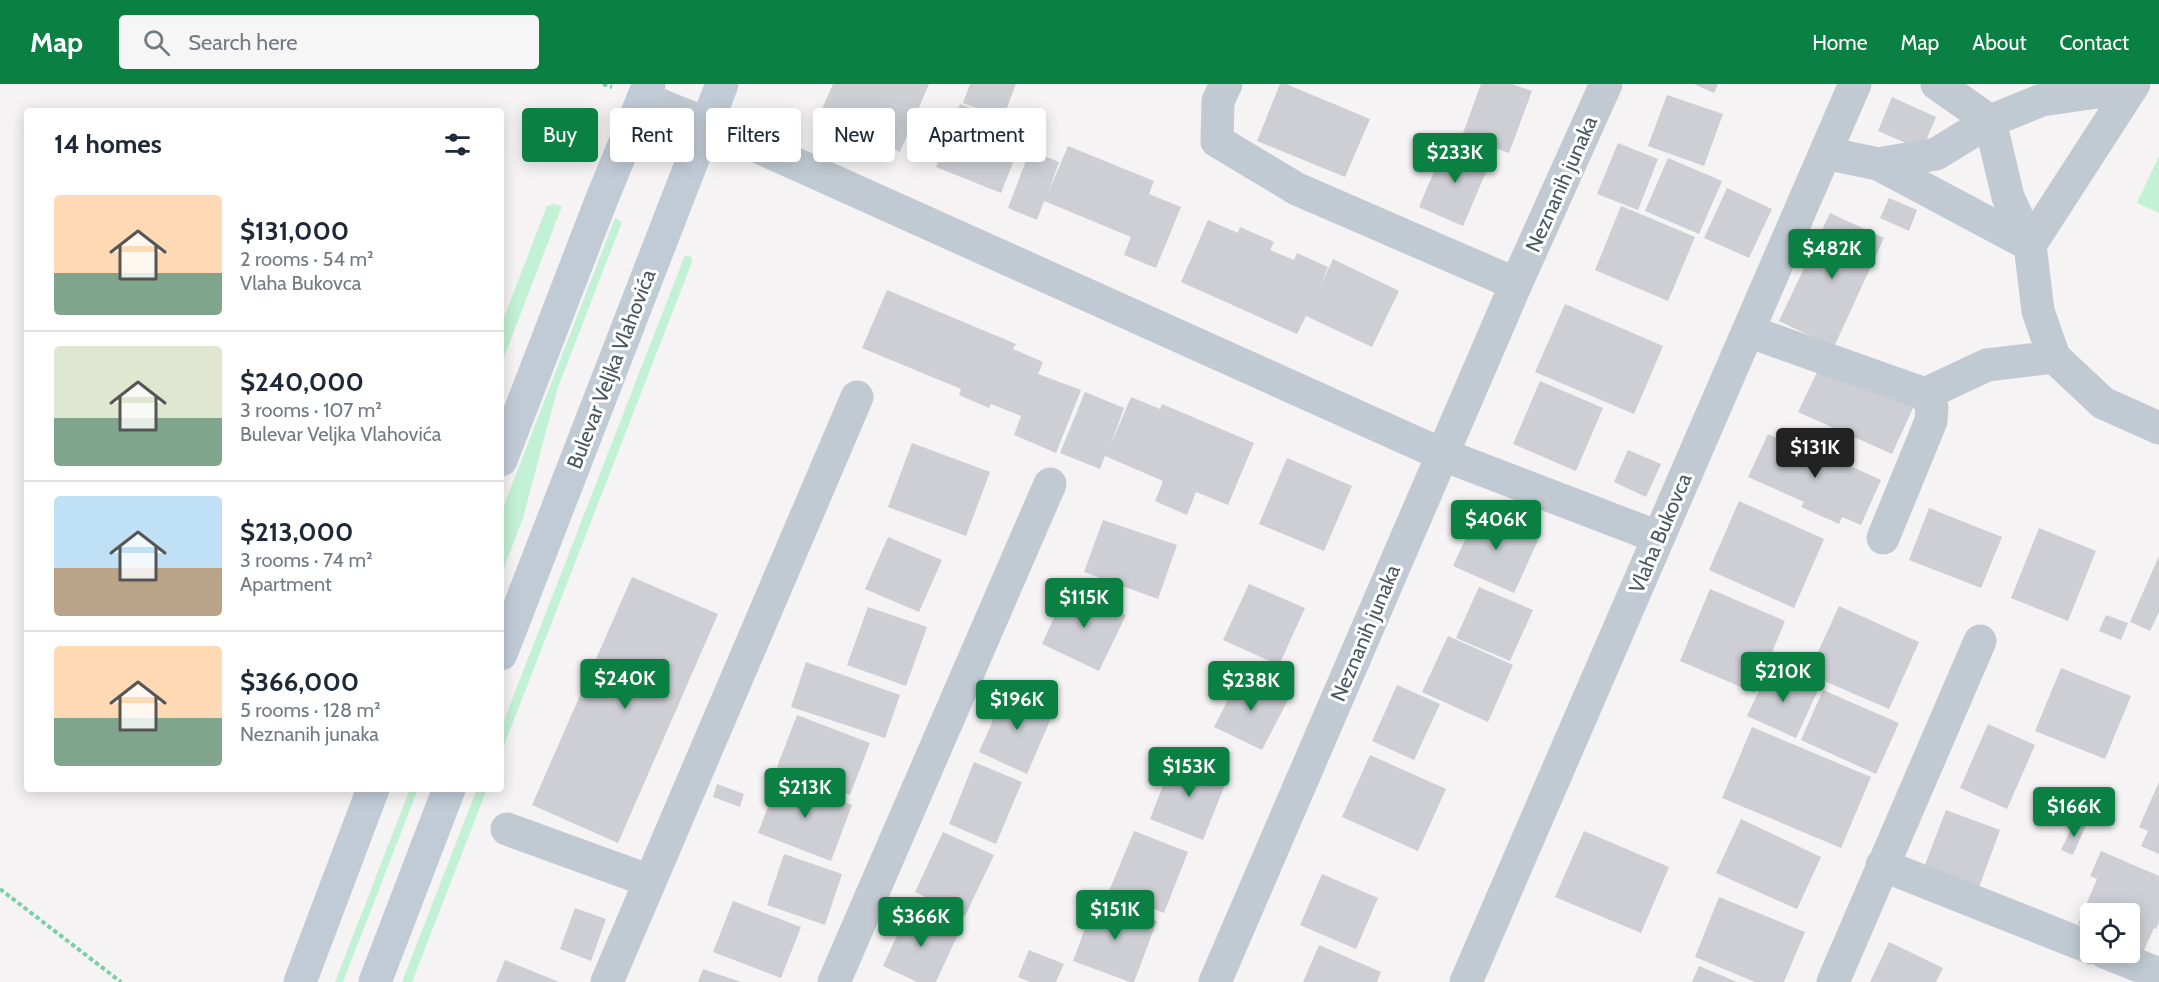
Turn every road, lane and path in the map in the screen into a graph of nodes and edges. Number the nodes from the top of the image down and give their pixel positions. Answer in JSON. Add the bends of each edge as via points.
{"nodes":[{"id":1,"x":722,"y":84,"type":"edge"},
{"id":2,"x":1226,"y":84,"type":"edge"},
{"id":3,"x":1606,"y":84,"type":"edge"},
{"id":4,"x":1855,"y":84,"type":"edge"},
{"id":5,"x":1937,"y":84,"type":"edge"},
{"id":6,"x":2133,"y":86,"type":"edge"},
{"id":7,"x":646,"y":91,"type":"edge"},
{"id":8,"x":2009,"y":105,"type":"edge"},
{"id":9,"x":713,"y":108,"type":"edge"},
{"id":10,"x":706,"y":123,"type":"edge"},
{"id":11,"x":706,"y":127,"type":"edge"},
{"id":12,"x":1825,"y":153,"type":"junction"},
{"id":13,"x":792,"y":162,"type":"edge"},
{"id":14,"x":1878,"y":164,"type":"junction"},
{"id":15,"x":2030,"y":246,"type":"junction"},
{"id":16,"x":1516,"y":284,"type":"junction"},
{"id":17,"x":1748,"y":331,"type":"junction"},
{"id":18,"x":2054,"y":357,"type":"junction"},
{"id":19,"x":1925,"y":394,"type":"junction"},
{"id":20,"x":857,"y":397,"type":"dead end"},
{"id":21,"x":2159,"y":428,"type":"edge"},
{"id":22,"x":504,"y":452,"type":"edge"},
{"id":23,"x":1442,"y":454,"type":"junction"},
{"id":24,"x":1050,"y":484,"type":"dead end"},
{"id":25,"x":1658,"y":537,"type":"junction"},
{"id":26,"x":1883,"y":538,"type":"dead end"},
{"id":27,"x":1980,"y":641,"type":"dead end"},
{"id":28,"x":504,"y":646,"type":"edge"},
{"id":29,"x":372,"y":792,"type":"edge"},
{"id":30,"x":448,"y":792,"type":"edge"},
{"id":31,"x":507,"y":830,"type":"dead end"},
{"id":32,"x":1882,"y":865,"type":"junction"},
{"id":33,"x":650,"y":881,"type":"junction"},
{"id":34,"x":0,"y":889,"type":"edge"},
{"id":35,"x":2080,"y":944,"type":"edge"},
{"id":36,"x":2132,"y":963,"type":"edge"},
{"id":37,"x":2159,"y":974,"type":"edge"},
{"id":38,"x":121,"y":982,"type":"edge"},
{"id":39,"x":300,"y":982,"type":"edge"},
{"id":40,"x":375,"y":982,"type":"edge"},
{"id":41,"x":607,"y":982,"type":"edge"},
{"id":42,"x":834,"y":982,"type":"edge"},
{"id":43,"x":1215,"y":982,"type":"edge"},
{"id":44,"x":1466,"y":982,"type":"edge"},
{"id":45,"x":1833,"y":982,"type":"edge"}],
"edges":[{"from":1,"to":9,"type":"main road","name":"Bulevar Veljka Vlahovića"},
{"from":2,"to":16,"type":"street","via":[[1218,101],[1217,141],[1297,189]]},
{"from":3,"to":16,"type":"street","name":"Neznanih junaka"},
{"from":4,"to":12,"type":"street","name":"Vlaha Bukovca"},
{"from":5,"to":8,"type":"street"},
{"from":6,"to":8,"type":"street"},
{"from":6,"to":15,"type":"street"},
{"from":7,"to":10,"type":"street"},
{"from":7,"to":22,"type":"main road"},
{"from":8,"to":14,"type":"street","via":[[1936,154]]},
{"from":8,"to":15,"type":"street","via":[[2008,197]]},
{"from":11,"to":28,"type":"main road","name":"Bulevar Veljka Vlahovića"},
{"from":12,"to":14,"type":"street"},
{"from":12,"to":17,"type":"street","name":"Vlaha Bukovca"},
{"from":13,"to":23,"type":"street"},
{"from":14,"to":15,"type":"street"},
{"from":15,"to":18,"type":"street","via":[[2037,311]]},
{"from":16,"to":23,"type":"street","name":"Neznanih junaka"},
{"from":17,"to":19,"type":"street"},
{"from":17,"to":25,"type":"street","name":"Vlaha Bukovca"},
{"from":18,"to":19,"type":"street","via":[[1987,365]]},
{"from":18,"to":21,"type":"street","via":[[2103,403]]},
{"from":19,"to":26,"type":"street","via":[[1932,407],[1931,421]]},
{"from":20,"to":33,"type":"street"},
{"from":23,"to":25,"type":"street"},
{"from":23,"to":43,"type":"street","name":"Neznanih junaka"},
{"from":24,"to":42,"type":"street"},
{"from":25,"to":44,"type":"street","name":"Vlaha Bukovca"},
{"from":27,"to":32,"type":"street"},
{"from":29,"to":39,"type":"main road"},
{"from":30,"to":40,"type":"main road"},
{"from":31,"to":33,"type":"street"},
{"from":32,"to":35,"type":"street"},
{"from":32,"to":45,"type":"street"},
{"from":33,"to":41,"type":"street"},
{"from":34,"to":38,"type":"path"},
{"from":36,"to":37,"type":"street"}]}
